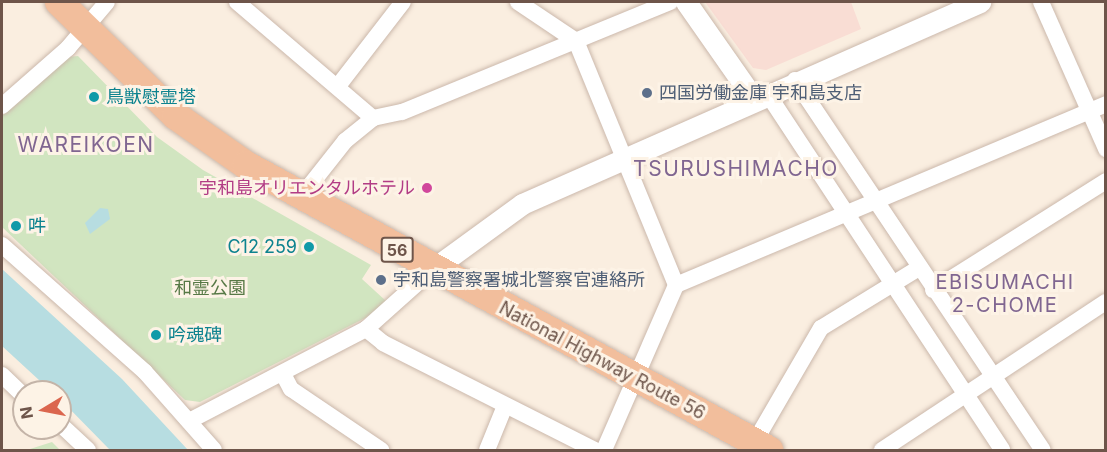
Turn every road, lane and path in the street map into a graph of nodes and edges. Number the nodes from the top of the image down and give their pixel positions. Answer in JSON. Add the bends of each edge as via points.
{"nodes":[{"id":1,"x":58,"y":2,"type":"edge"},
{"id":2,"x":107,"y":2,"type":"edge"},
{"id":3,"x":237,"y":2,"type":"edge"},
{"id":4,"x":403,"y":2,"type":"edge"},
{"id":5,"x":518,"y":2,"type":"edge"},
{"id":6,"x":670,"y":2,"type":"edge"},
{"id":7,"x":686,"y":2,"type":"edge"},
{"id":8,"x":980,"y":2,"type":"edge"},
{"id":9,"x":1041,"y":2,"type":"edge"},
{"id":10,"x":86,"y":30,"type":"junction"},
{"id":11,"x":576,"y":41,"type":"junction"},
{"id":12,"x":795,"y":80,"type":"junction"},
{"id":13,"x":338,"y":86,"type":"junction"},
{"id":14,"x":760,"y":96,"type":"junction"},
{"id":15,"x":1106,"y":104,"type":"edge"},
{"id":16,"x":2,"y":106,"type":"edge"},
{"id":17,"x":1089,"y":111,"type":"junction"},
{"id":18,"x":373,"y":118,"type":"junction"},
{"id":19,"x":1106,"y":149,"type":"edge"},
{"id":20,"x":621,"y":156,"type":"junction"},
{"id":21,"x":1106,"y":181,"type":"edge"},
{"id":22,"x":300,"y":198,"type":"junction"},
{"id":23,"x":875,"y":200,"type":"junction"},
{"id":24,"x":844,"y":214,"type":"junction"},
{"id":25,"x":2,"y":245,"type":"edge"},
{"id":26,"x":919,"y":268,"type":"junction"},
{"id":27,"x":433,"y":269,"type":"junction"},
{"id":28,"x":889,"y":283,"type":"junction"},
{"id":29,"x":675,"y":285,"type":"junction"},
{"id":30,"x":933,"y":290,"type":"junction"},
{"id":31,"x":1106,"y":302,"type":"edge"},
{"id":32,"x":366,"y":329,"type":"junction"},
{"id":33,"x":283,"y":374,"type":"junction"},
{"id":34,"x":993,"y":377,"type":"junction"},
{"id":35,"x":633,"y":380,"type":"junction"},
{"id":36,"x":965,"y":397,"type":"junction"},
{"id":37,"x":505,"y":406,"type":"junction"},
{"id":38,"x":191,"y":420,"type":"junction"},
{"id":39,"x":72,"y":435,"type":"edge"},
{"id":40,"x":761,"y":446,"type":"edge"},
{"id":41,"x":88,"y":450,"type":"edge"},
{"id":42,"x":214,"y":450,"type":"edge"},
{"id":43,"x":381,"y":450,"type":"edge"},
{"id":44,"x":487,"y":450,"type":"edge"},
{"id":45,"x":594,"y":450,"type":"edge"},
{"id":46,"x":604,"y":450,"type":"edge"},
{"id":47,"x":882,"y":450,"type":"edge"},
{"id":48,"x":1002,"y":450,"type":"edge"},
{"id":49,"x":1043,"y":450,"type":"edge"}],
"edges":[{"from":1,"to":10,"type":"highway","name":"National Highway Route 56","number":"56"},
{"from":2,"to":10,"type":"street"},
{"from":3,"to":13,"type":"street"},
{"from":4,"to":13,"type":"street"},
{"from":5,"to":11,"type":"street"},
{"from":6,"to":11,"type":"street"},
{"from":7,"to":14,"type":"street"},
{"from":8,"to":12,"type":"street"},
{"from":9,"to":17,"type":"street"},
{"from":10,"to":16,"type":"street"},
{"from":10,"to":22,"type":"highway","name":"National Highway Route 56","number":"56","via":[[176,116]]},
{"from":11,"to":18,"type":"street","via":[[402,112]]},
{"from":11,"to":20,"type":"street"},
{"from":12,"to":14,"type":"street"},
{"from":12,"to":23,"type":"street"},
{"from":13,"to":18,"type":"street"},
{"from":14,"to":20,"type":"street"},
{"from":14,"to":24,"type":"street"},
{"from":15,"to":17,"type":"street"},
{"from":17,"to":19,"type":"street"},
{"from":17,"to":23,"type":"street"},
{"from":18,"to":22,"type":"street","via":[[345,141]]},
{"from":20,"to":27,"type":"street","via":[[522,204]]},
{"from":20,"to":29,"type":"street"},
{"from":21,"to":30,"type":"street"},
{"from":22,"to":27,"type":"highway","name":"National Highway Route 56","number":"56"},
{"from":23,"to":24,"type":"street"},
{"from":23,"to":26,"type":"street"},
{"from":24,"to":28,"type":"street"},
{"from":24,"to":29,"type":"street"},
{"from":25,"to":38,"type":"street","via":[[145,372]]},
{"from":26,"to":28,"type":"street"},
{"from":26,"to":30,"type":"street"},
{"from":27,"to":32,"type":"street"},
{"from":27,"to":35,"type":"highway","name":"National Highway Route 56","number":"56"},
{"from":28,"to":36,"type":"street"},
{"from":28,"to":40,"type":"street","via":[[821,328]]},
{"from":29,"to":35,"type":"street"},
{"from":30,"to":34,"type":"street"},
{"from":31,"to":34,"type":"street"},
{"from":32,"to":33,"type":"street"},
{"from":32,"to":37,"type":"street"},
{"from":33,"to":38,"type":"street"},
{"from":33,"to":43,"type":"street","via":[[291,389]]},
{"from":34,"to":36,"type":"street"},
{"from":34,"to":49,"type":"street"},
{"from":35,"to":40,"type":"highway","name":"National Highway Route 56","number":"56"},
{"from":35,"to":46,"type":"street"},
{"from":36,"to":47,"type":"street"},
{"from":36,"to":48,"type":"street"},
{"from":37,"to":44,"type":"street"},
{"from":37,"to":45,"type":"street"},
{"from":38,"to":42,"type":"street"},
{"from":39,"to":41,"type":"street"}]}
